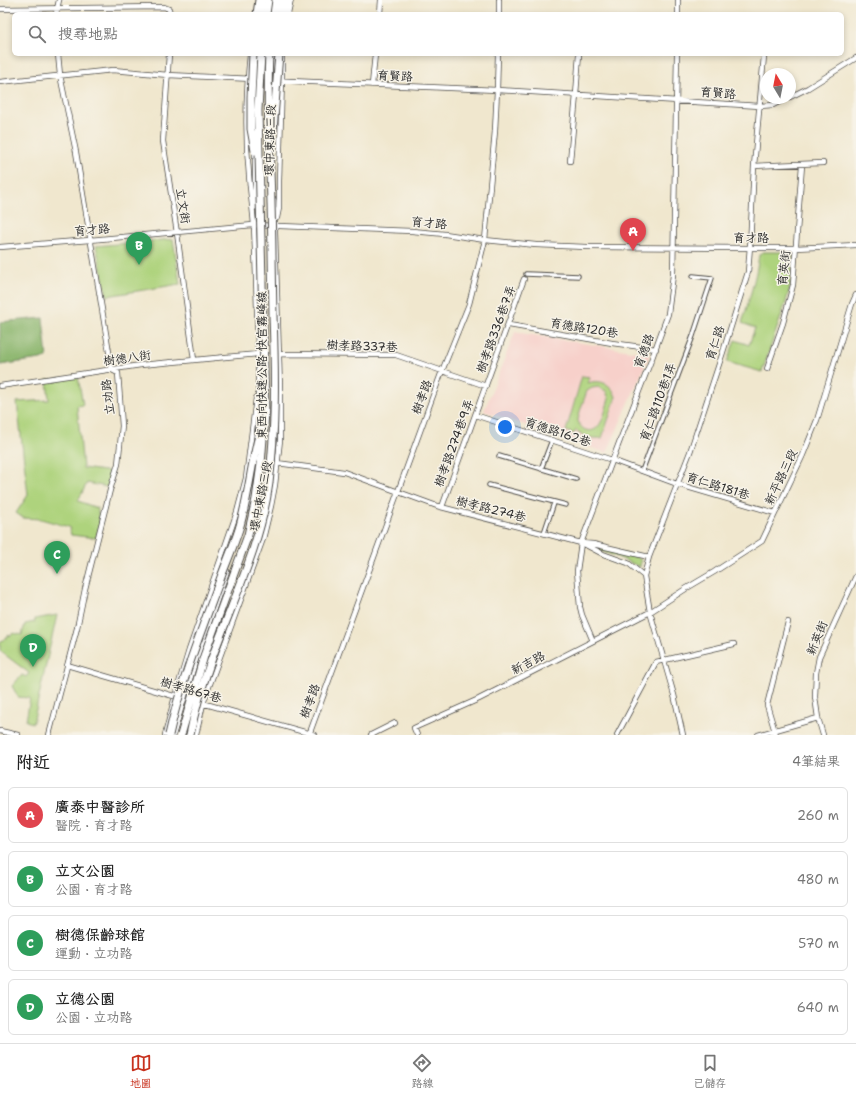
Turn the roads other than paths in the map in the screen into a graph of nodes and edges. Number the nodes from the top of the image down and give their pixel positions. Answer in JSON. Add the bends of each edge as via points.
{"nodes":[{"id":1,"x":59,"y":0,"type":"edge"},
{"id":2,"x":257,"y":0,"type":"edge"},
{"id":3,"x":263,"y":0,"type":"edge"},
{"id":4,"x":268,"y":0,"type":"edge"},
{"id":5,"x":276,"y":0,"type":"edge"},
{"id":6,"x":281,"y":0,"type":"edge"},
{"id":7,"x":286,"y":0,"type":"edge"},
{"id":8,"x":291,"y":0,"type":"edge"},
{"id":9,"x":381,"y":0,"type":"edge"},
{"id":10,"x":499,"y":0,"type":"edge"},
{"id":11,"x":678,"y":0,"type":"edge"},
{"id":12,"x":0,"y":9,"type":"edge"},
{"id":13,"x":56,"y":11,"type":"edge"},
{"id":14,"x":170,"y":12,"type":"edge"},
{"id":15,"x":256,"y":12,"type":"edge"},
{"id":16,"x":261,"y":12,"type":"edge"},
{"id":17,"x":266,"y":12,"type":"edge"},
{"id":18,"x":274,"y":12,"type":"edge"},
{"id":19,"x":278,"y":12,"type":"edge"},
{"id":20,"x":284,"y":12,"type":"edge"},
{"id":21,"x":288,"y":12,"type":"edge"},
{"id":22,"x":380,"y":12,"type":"edge"},
{"id":23,"x":499,"y":12,"type":"edge"},
{"id":24,"x":678,"y":12,"type":"edge"},
{"id":25,"x":58,"y":56,"type":"edge"},
{"id":26,"x":169,"y":56,"type":"edge"},
{"id":27,"x":250,"y":56,"type":"edge"},
{"id":28,"x":253,"y":56,"type":"edge"},
{"id":29,"x":256,"y":56,"type":"edge"},
{"id":30,"x":261,"y":56,"type":"edge"},
{"id":31,"x":269,"y":56,"type":"edge"},
{"id":32,"x":273,"y":56,"type":"edge"},
{"id":33,"x":278,"y":56,"type":"edge"},
{"id":34,"x":282,"y":56,"type":"edge"},
{"id":35,"x":375,"y":56,"type":"edge"},
{"id":36,"x":498,"y":56,"type":"edge"},
{"id":37,"x":579,"y":56,"type":"edge"},
{"id":38,"x":677,"y":56,"type":"edge"},
{"id":39,"x":764,"y":56,"type":"edge"},
{"id":40,"x":856,"y":58,"type":"edge"},
{"id":41,"x":60,"y":75,"type":"junction"},
{"id":42,"x":168,"y":75,"type":"junction"},
{"id":43,"x":247,"y":79,"type":"junction"},
{"id":44,"x":255,"y":79,"type":"junction"},
{"id":45,"x":271,"y":80,"type":"junction"},
{"id":46,"x":282,"y":80,"type":"junction"},
{"id":47,"x":0,"y":82,"type":"edge"},
{"id":48,"x":372,"y":85,"type":"junction"},
{"id":49,"x":497,"y":90,"type":"junction"},
{"id":50,"x":796,"y":94,"type":"edge"},
{"id":51,"x":576,"y":95,"type":"junction"},
{"id":52,"x":677,"y":100,"type":"junction"},
{"id":53,"x":775,"y":104,"type":"edge"},
{"id":54,"x":760,"y":106,"type":"junction"},
{"id":55,"x":570,"y":161,"type":"dead end"},
{"id":56,"x":823,"y":163,"type":"dead end"},
{"id":57,"x":802,"y":164,"type":"junction"},
{"id":58,"x":754,"y":166,"type":"junction"},
{"id":59,"x":259,"y":173,"type":"junction"},
{"id":60,"x":270,"y":173,"type":"junction"},
{"id":61,"x":254,"y":226,"type":"junction"},
{"id":62,"x":276,"y":226,"type":"junction"},
{"id":63,"x":177,"y":233,"type":"junction"},
{"id":64,"x":90,"y":240,"type":"junction"},
{"id":65,"x":485,"y":240,"type":"junction"},
{"id":66,"x":856,"y":245,"type":"edge"},
{"id":67,"x":0,"y":247,"type":"edge"},
{"id":68,"x":673,"y":248,"type":"junction"},
{"id":69,"x":750,"y":248,"type":"junction"},
{"id":70,"x":796,"y":248,"type":"junction"},
{"id":71,"x":526,"y":274,"type":"dead end"},
{"id":72,"x":578,"y":276,"type":"dead end"},
{"id":73,"x":692,"y":276,"type":"dead end"},
{"id":74,"x":524,"y":279,"type":"dead end"},
{"id":75,"x":856,"y":295,"type":"edge"},
{"id":76,"x":508,"y":325,"type":"junction"},
{"id":77,"x":656,"y":349,"type":"junction"},
{"id":78,"x":258,"y":354,"type":"junction"},
{"id":79,"x":279,"y":354,"type":"junction"},
{"id":80,"x":194,"y":360,"type":"junction"},
{"id":81,"x":767,"y":369,"type":"dead end"},
{"id":82,"x":112,"y":370,"type":"junction"},
{"id":83,"x":259,"y":372,"type":"junction"},
{"id":84,"x":442,"y":372,"type":"junction"},
{"id":85,"x":0,"y":386,"type":"edge"},
{"id":86,"x":486,"y":386,"type":"junction"},
{"id":87,"x":265,"y":412,"type":"junction"},
{"id":88,"x":475,"y":415,"type":"junction"},
{"id":89,"x":552,"y":440,"type":"junction"},
{"id":90,"x":499,"y":456,"type":"dead end"},
{"id":91,"x":612,"y":460,"type":"junction"},
{"id":92,"x":277,"y":463,"type":"junction"},
{"id":93,"x":541,"y":469,"type":"junction"},
{"id":94,"x":642,"y":471,"type":"junction"},
{"id":95,"x":576,"y":479,"type":"dead end"},
{"id":96,"x":677,"y":484,"type":"junction"},
{"id":97,"x":490,"y":485,"type":"dead end"},
{"id":98,"x":398,"y":492,"type":"junction"},
{"id":99,"x":554,"y":503,"type":"junction"},
{"id":100,"x":566,"y":506,"type":"dead end"},
{"id":101,"x":442,"y":507,"type":"junction"},
{"id":102,"x":775,"y":513,"type":"junction"},
{"id":103,"x":544,"y":533,"type":"junction"},
{"id":104,"x":581,"y":543,"type":"junction"},
{"id":105,"x":649,"y":557,"type":"junction"},
{"id":106,"x":644,"y":576,"type":"junction"},
{"id":107,"x":856,"y":576,"type":"edge"},
{"id":108,"x":650,"y":612,"type":"junction"},
{"id":109,"x":788,"y":622,"type":"dead end"},
{"id":110,"x":593,"y":641,"type":"junction"},
{"id":111,"x":734,"y":644,"type":"dead end"},
{"id":112,"x":664,"y":661,"type":"junction"},
{"id":113,"x":67,"y":665,"type":"junction"},
{"id":114,"x":175,"y":696,"type":"junction"},
{"id":115,"x":183,"y":698,"type":"junction"},
{"id":116,"x":203,"y":704,"type":"junction"},
{"id":117,"x":818,"y":718,"type":"junction"},
{"id":118,"x":395,"y":723,"type":"dead end"},
{"id":119,"x":0,"y":730,"type":"edge"},
{"id":120,"x":775,"y":733,"type":"edge"},
{"id":121,"x":309,"y":734,"type":"edge"},
{"id":122,"x":18,"y":735,"type":"edge"},
{"id":123,"x":49,"y":735,"type":"edge"},
{"id":124,"x":165,"y":735,"type":"edge"},
{"id":125,"x":169,"y":735,"type":"edge"},
{"id":126,"x":173,"y":735,"type":"edge"},
{"id":127,"x":181,"y":735,"type":"edge"},
{"id":128,"x":190,"y":735,"type":"edge"},
{"id":129,"x":196,"y":735,"type":"edge"},
{"id":130,"x":315,"y":735,"type":"edge"},
{"id":131,"x":371,"y":735,"type":"edge"},
{"id":132,"x":417,"y":735,"type":"edge"},
{"id":133,"x":617,"y":735,"type":"edge"},
{"id":134,"x":683,"y":735,"type":"edge"},
{"id":135,"x":758,"y":735,"type":"edge"},
{"id":136,"x":823,"y":735,"type":"edge"}],
"edges":[{"from":1,"to":13,"type":"street"},
{"from":2,"to":15,"type":"highway"},
{"from":3,"to":16,"type":"street"},
{"from":4,"to":17,"type":"highway"},
{"from":5,"to":18,"type":"highway"},
{"from":6,"to":19,"type":"street"},
{"from":7,"to":20,"type":"highway"},
{"from":8,"to":21,"type":"street"},
{"from":9,"to":22,"type":"street"},
{"from":10,"to":23,"type":"street"},
{"from":11,"to":24,"type":"street"},
{"from":12,"to":13,"type":"street"},
{"from":13,"to":14,"type":"street","via":[[164,7]]},
{"from":25,"to":41,"type":"street","name":"立功路"},
{"from":26,"to":42,"type":"street","name":"立文街"},
{"from":27,"to":43,"type":"street","name":"環中東路三段"},
{"from":28,"to":59,"type":"highway","bridge":true,"via":[[251,129]]},
{"from":29,"to":44,"type":"street","name":"環中東路三段"},
{"from":30,"to":59,"type":"highway","name":"東西向快速公路 快官霧峰線","bridge":true,"via":[[258,110]]},
{"from":31,"to":60,"type":"highway","name":"東西向快速公路 快官霧峰線","bridge":true},
{"from":32,"to":45,"type":"street","name":"環中東路三段"},
{"from":33,"to":60,"type":"highway","bridge":true},
{"from":34,"to":46,"type":"street","name":"環中東路三段"},
{"from":35,"to":48,"type":"street"},
{"from":36,"to":49,"type":"street","name":"樹孝路"},
{"from":37,"to":51,"type":"street"},
{"from":38,"to":52,"type":"street","name":"育德路"},
{"from":39,"to":54,"type":"street","name":"育仁路"},
{"from":40,"to":50,"type":"street","name":"育賢路"},
{"from":41,"to":42,"type":"street","name":"育賢路","via":[[113,70]]},
{"from":41,"to":47,"type":"street","name":"育賢路"},
{"from":41,"to":64,"type":"street","name":"立功路"},
{"from":42,"to":43,"type":"street","name":"育賢路"},
{"from":42,"to":63,"type":"street","name":"立文街","via":[[163,141]]},
{"from":43,"to":44,"type":"street","name":"育賢路"},
{"from":43,"to":61,"type":"street","name":"環中東路三段","via":[[249,175]]},
{"from":44,"to":45,"type":"street","name":"育賢路"},
{"from":44,"to":61,"type":"street","name":"環中東路三段"},
{"from":45,"to":46,"type":"street","name":"育賢路"},
{"from":45,"to":62,"type":"street","name":"環中東路三段","via":[[270,116]]},
{"from":46,"to":48,"type":"street","name":"育賢路"},
{"from":46,"to":62,"type":"street","name":"環中東路三段","via":[[279,208]]},
{"from":48,"to":49,"type":"street","name":"育賢路"},
{"from":49,"to":51,"type":"street","name":"育賢路"},
{"from":49,"to":65,"type":"street","name":"樹孝路"},
{"from":51,"to":52,"type":"street","name":"育賢路"},
{"from":51,"to":55,"type":"street"},
{"from":52,"to":54,"type":"street","name":"育賢路"},
{"from":52,"to":68,"type":"street","name":"育德路"},
{"from":53,"to":54,"type":"street","name":"育賢路"},
{"from":54,"to":58,"type":"street","name":"育仁路"},
{"from":56,"to":57,"type":"street"},
{"from":57,"to":58,"type":"street"},
{"from":57,"to":70,"type":"street","name":"育英街"},
{"from":58,"to":69,"type":"street","name":"育仁路"},
{"from":59,"to":87,"type":"highway","name":"東西向快速公路 快官霧峰線","bridge":true},
{"from":60,"to":128,"type":"highway","name":"東西向快速公路 快官霧峰線","bridge":true,"via":[[275,388],[269,484],[258,538],[212,658]]},
{"from":61,"to":62,"type":"street","name":"育才路"},
{"from":61,"to":63,"type":"street","name":"育才路"},
{"from":61,"to":78,"type":"street","name":"環中東路三段"},
{"from":62,"to":65,"type":"street","name":"育才路","via":[[412,231]]},
{"from":62,"to":79,"type":"street","name":"環中東路三段"},
{"from":63,"to":64,"type":"street","name":"育才路"},
{"from":63,"to":80,"type":"street","name":"立文街"},
{"from":64,"to":67,"type":"street","name":"育才路"},
{"from":64,"to":82,"type":"street","name":"立功路"},
{"from":65,"to":68,"type":"street","name":"育才路","via":[[587,247]]},
{"from":65,"to":84,"type":"street","name":"樹孝路","via":[[469,304]]},
{"from":66,"to":70,"type":"street","name":"育才路"},
{"from":68,"to":69,"type":"street","name":"育才路"},
{"from":68,"to":77,"type":"street","name":"育德路","via":[[673,275],[668,314]]},
{"from":69,"to":70,"type":"street","name":"育才路"},
{"from":69,"to":96,"type":"street","name":"育仁路","via":[[748,272],[738,306]]},
{"from":70,"to":81,"type":"street","name":"育英街","via":[[793,285]]},
{"from":71,"to":72,"type":"street"},
{"from":73,"to":94,"type":"street","name":"育仁路110巷1弄","via":[[712,278]]},
{"from":74,"to":76,"type":"street","name":"樹孝路336巷7弄"},
{"from":75,"to":102,"type":"street","name":"新平路三段","via":[[817,420]]},
{"from":76,"to":77,"type":"street","name":"育德路120巷"},
{"from":76,"to":86,"type":"street","name":"樹孝路336巷7弄"},
{"from":77,"to":91,"type":"street","name":"育德路"},
{"from":78,"to":80,"type":"street","name":"樹德八街"},
{"from":78,"to":83,"type":"street","name":"環中東路三段"},
{"from":79,"to":84,"type":"street","name":"樹孝路337巷","via":[[396,355]]},
{"from":79,"to":92,"type":"street","name":"環中東路三段","via":[[280,440]]},
{"from":80,"to":82,"type":"street","name":"樹德八街"},
{"from":82,"to":85,"type":"street","name":"樹德八街"},
{"from":82,"to":113,"type":"street","name":"立功路","via":[[118,373],[122,426],[118,464]]},
{"from":83,"to":114,"type":"street","name":"環中東路三段","via":[[246,478],[238,512],[188,650]]},
{"from":83,"to":115,"type":"street","name":"環中東路三段","via":[[258,440],[250,500]]},
{"from":84,"to":86,"type":"street","name":"樹孝路337巷"},
{"from":84,"to":98,"type":"street","name":"樹孝路"},
{"from":86,"to":88,"type":"street","name":"樹孝路274巷9弄"},
{"from":87,"to":125,"type":"highway","bridge":true,"via":[[255,447],[248,496],[239,530],[194,651]]},
{"from":87,"to":127,"type":"highway","name":"東西向快速公路 快官霧峰線","bridge":true,"via":[[261,464],[248,535],[204,656]]},
{"from":88,"to":89,"type":"street","name":"育德路162巷"},
{"from":88,"to":101,"type":"street","name":"樹孝路274巷9弄"},
{"from":89,"to":91,"type":"street","name":"育德路162巷"},
{"from":89,"to":93,"type":"street"},
{"from":90,"to":93,"type":"street"},
{"from":91,"to":94,"type":"street"},
{"from":91,"to":104,"type":"street","name":"育德路"},
{"from":92,"to":98,"type":"street","name":"樹孝路274巷","via":[[344,472]]},
{"from":92,"to":116,"type":"street","name":"環中東路三段","via":[[271,506],[262,539]]},
{"from":93,"to":95,"type":"street"},
{"from":94,"to":96,"type":"street"},
{"from":96,"to":102,"type":"street","name":"育仁路181巷"},
{"from":96,"to":105,"type":"street","name":"育仁路"},
{"from":97,"to":99,"type":"street"},
{"from":98,"to":101,"type":"street","name":"樹孝路274巷"},
{"from":98,"to":121,"type":"street","name":"樹孝路"},
{"from":99,"to":100,"type":"street"},
{"from":99,"to":103,"type":"street"},
{"from":101,"to":103,"type":"street","name":"樹孝路274巷"},
{"from":102,"to":108,"type":"street","name":"新平路三段","via":[[762,541]]},
{"from":103,"to":104,"type":"street","name":"樹孝路274巷"},
{"from":104,"to":105,"type":"street"},
{"from":104,"to":106,"type":"street","via":[[628,563]]},
{"from":104,"to":110,"type":"street","name":"育德路","via":[[577,571],[580,607]]},
{"from":105,"to":106,"type":"street","name":"育仁路"},
{"from":106,"to":108,"type":"street"},
{"from":107,"to":117,"type":"street","name":"新英街","via":[[819,657],[815,697]]},
{"from":108,"to":110,"type":"street","name":"新吉路"},
{"from":108,"to":112,"type":"street"},
{"from":109,"to":120,"type":"street","via":[[767,705]]},
{"from":110,"to":132,"type":"street","name":"新吉路","via":[[479,699],[414,728]]},
{"from":111,"to":112,"type":"street"},
{"from":112,"to":133,"type":"street","via":[[656,662]]},
{"from":112,"to":134,"type":"street"},
{"from":113,"to":114,"type":"street","name":"樹孝路67巷"},
{"from":113,"to":123,"type":"street","name":"立功路"},
{"from":114,"to":115,"type":"street","name":"樹孝路67巷"},
{"from":114,"to":124,"type":"street","name":"環中東路三段"},
{"from":115,"to":116,"type":"street","name":"樹孝路67巷"},
{"from":115,"to":126,"type":"street","name":"環中東路三段"},
{"from":116,"to":121,"type":"street","name":"樹孝路67巷"},
{"from":116,"to":129,"type":"street","name":"環中東路三段"},
{"from":117,"to":120,"type":"street"},
{"from":117,"to":136,"type":"street","name":"新英街"},
{"from":118,"to":131,"type":"street"},
{"from":119,"to":122,"type":"street"},
{"from":120,"to":135,"type":"street"},
{"from":121,"to":130,"type":"street"}]}
